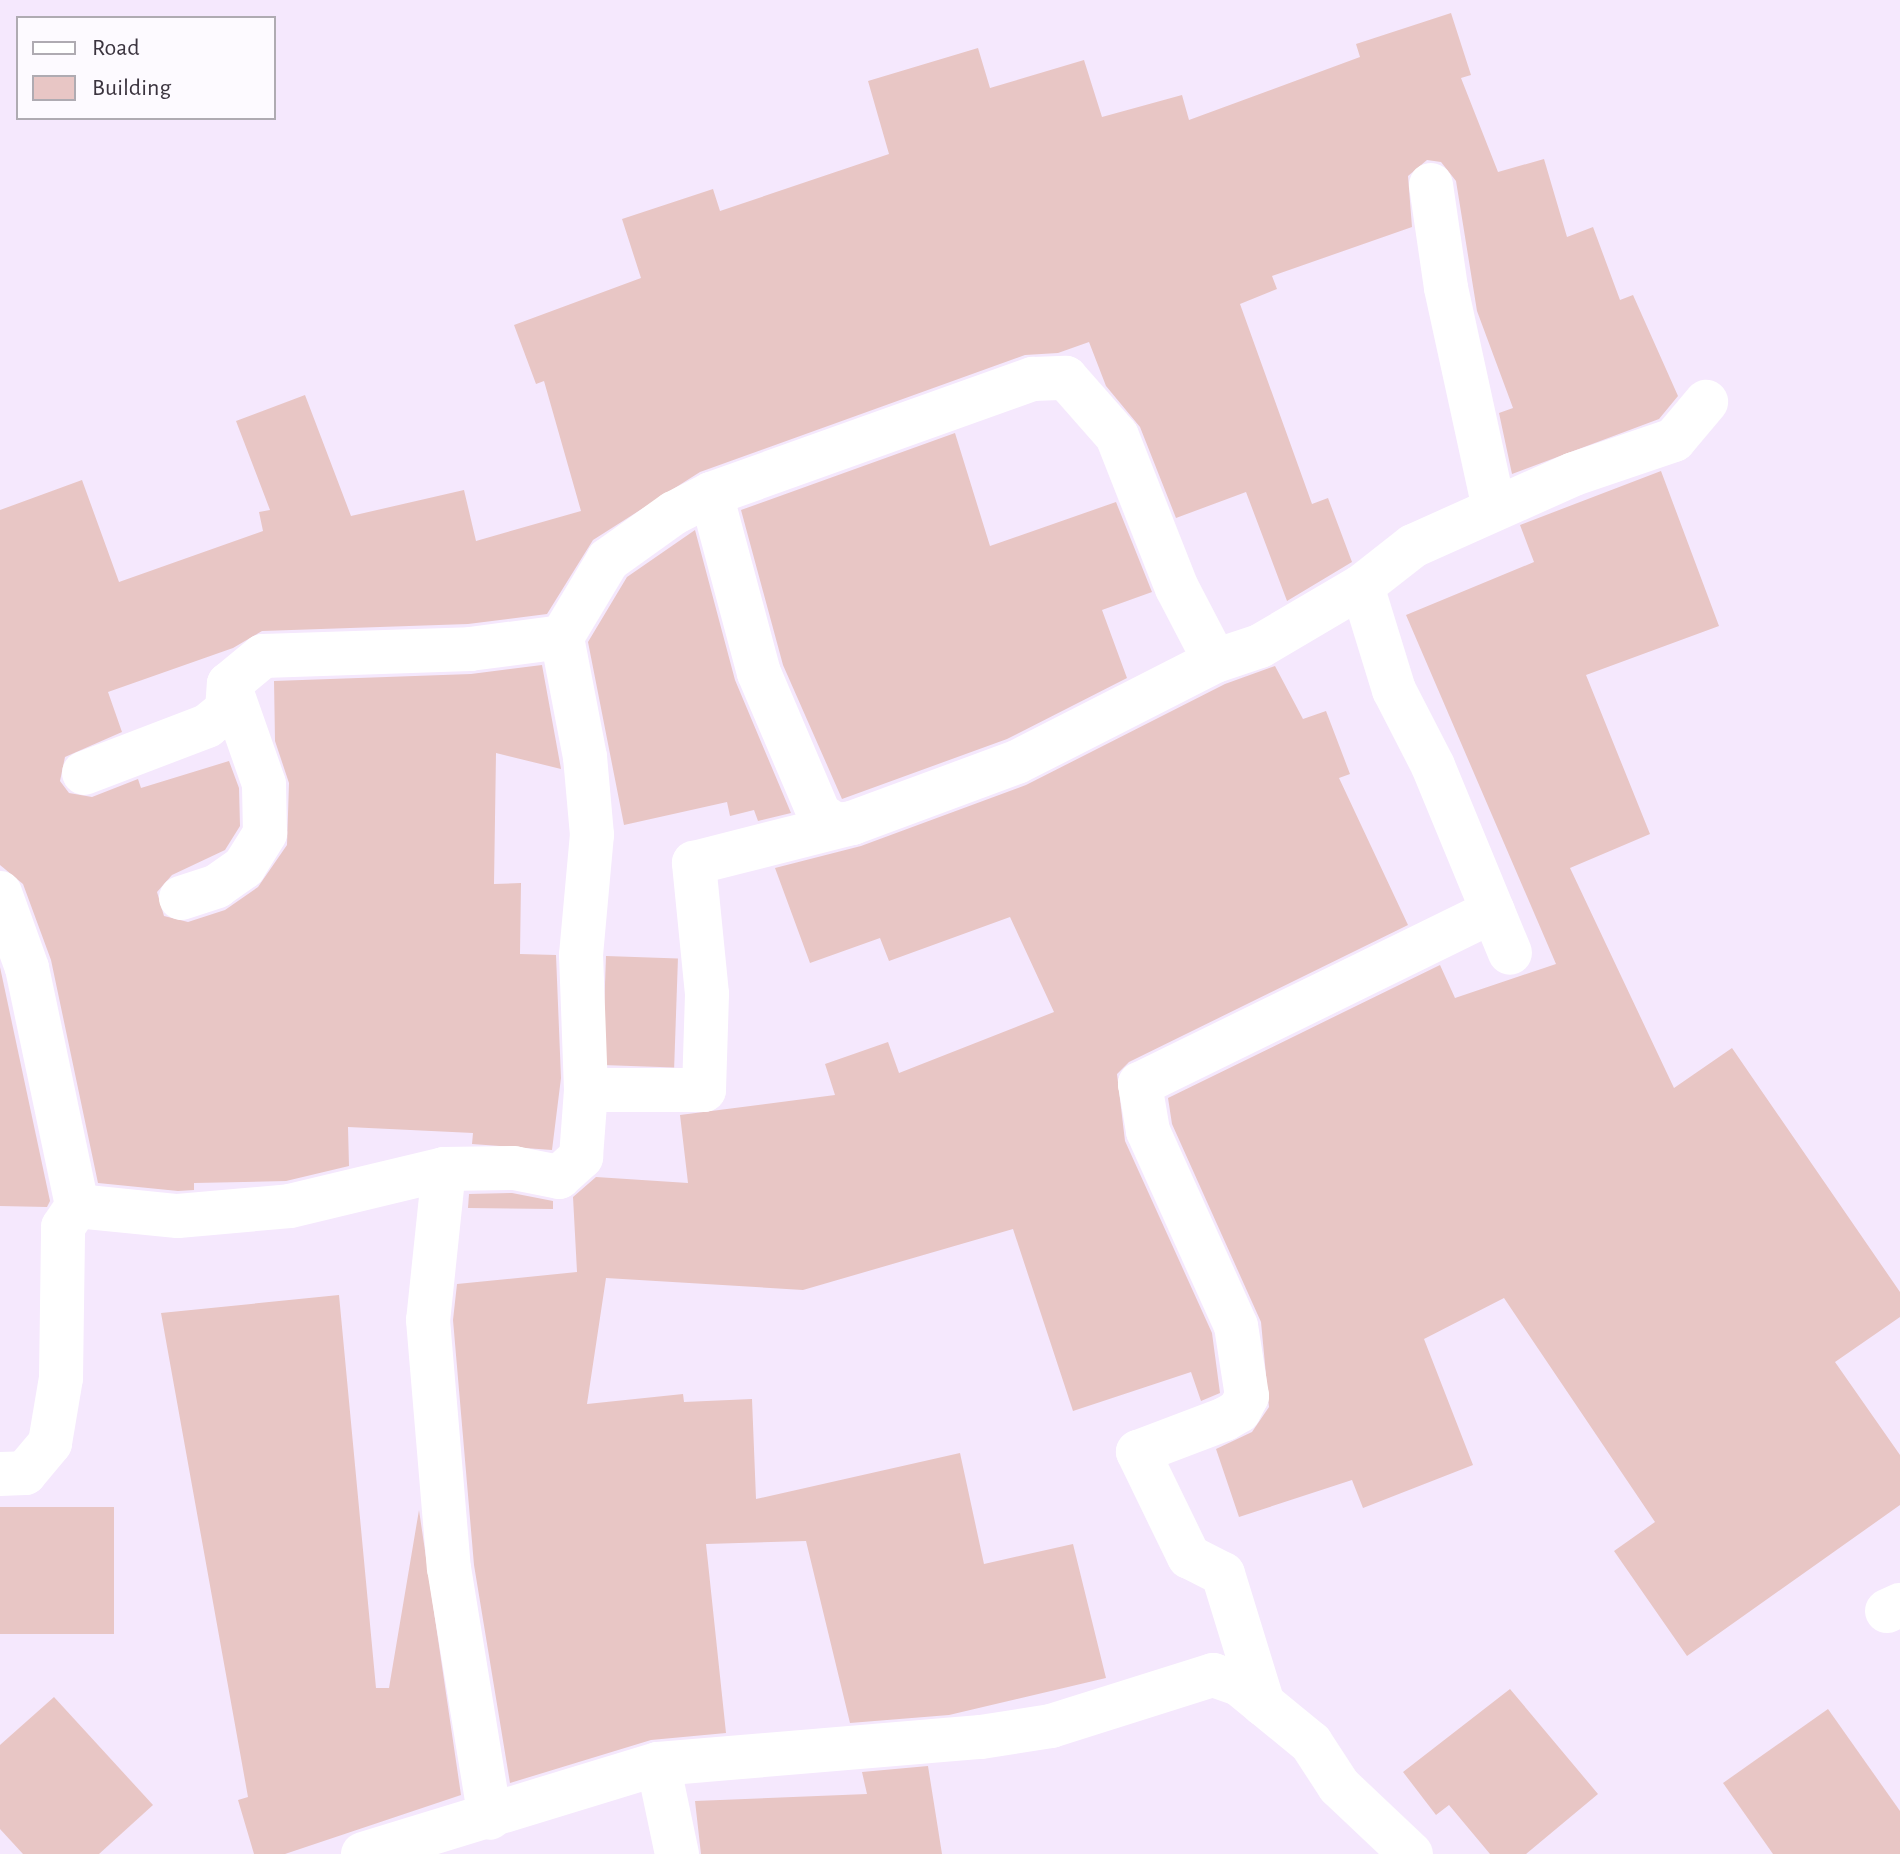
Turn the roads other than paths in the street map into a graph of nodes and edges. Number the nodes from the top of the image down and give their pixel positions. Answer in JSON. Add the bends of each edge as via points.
{"nodes":[{"id":1,"x":1431,"y":185,"type":"dead end"},
{"id":2,"x":1706,"y":402,"type":"dead end"},
{"id":3,"x":711,"y":494,"type":"junction"},
{"id":4,"x":1494,"y":508,"type":"junction"},
{"id":5,"x":1362,"y":586,"type":"junction"},
{"id":6,"x":562,"y":637,"type":"junction"},
{"id":7,"x":1215,"y":661,"type":"junction"},
{"id":8,"x":229,"y":684,"type":"junction"},
{"id":9,"x":84,"y":773,"type":"dead end"},
{"id":10,"x":852,"y":823,"type":"junction"},
{"id":11,"x":0,"y":893,"type":"edge"},
{"id":12,"x":181,"y":898,"type":"dead end"},
{"id":13,"x":1493,"y":911,"type":"junction"},
{"id":14,"x":1510,"y":953,"type":"dead end"},
{"id":15,"x":586,"y":1090,"type":"junction"},
{"id":16,"x":444,"y":1169,"type":"junction"},
{"id":17,"x":77,"y":1206,"type":"junction"},
{"id":18,"x":0,"y":1474,"type":"edge"},
{"id":19,"x":1263,"y":1704,"type":"junction"},
{"id":20,"x":658,"y":1764,"type":"junction"},
{"id":21,"x":490,"y":1818,"type":"junction"},
{"id":22,"x":363,"y":1854,"type":"edge"},
{"id":23,"x":677,"y":1854,"type":"edge"},
{"id":24,"x":1411,"y":1854,"type":"edge"}],
"edges":[{"from":1,"to":4,"type":"street","via":[[1446,288]]},
{"from":2,"to":4,"type":"street","via":[[1674,440]]},
{"from":3,"to":6,"type":"street","via":[[608,560]]},
{"from":3,"to":7,"type":"street","via":[[1033,379],[1066,378],[1117,436],[1177,588]]},
{"from":3,"to":10,"type":"street","via":[[759,673],[819,814],[836,825]]},
{"from":4,"to":5,"type":"street","via":[[1413,546]]},
{"from":5,"to":7,"type":"street","via":[[1260,646]]},
{"from":5,"to":13,"type":"street","via":[[1394,690],[1433,766]]},
{"from":6,"to":8,"type":"street","via":[[470,649],[263,656]]},
{"from":6,"to":15,"type":"street","via":[[585,757],[592,835],[581,955]]},
{"from":7,"to":10,"type":"street","via":[[1017,762]]},
{"from":8,"to":9,"type":"street","via":[[227,710],[207,726]]},
{"from":8,"to":12,"type":"street","via":[[264,784],[265,833],[244,867],[217,886]]},
{"from":10,"to":15,"type":"street","via":[[694,863],[707,994],[704,1090]]},
{"from":11,"to":17,"type":"street","via":[[27,968]]},
{"from":13,"to":14,"type":"street"},
{"from":13,"to":19,"type":"street","via":[[1140,1084],[1148,1131],[1236,1326],[1247,1396],[1239,1411],[1225,1419],[1138,1452],[1189,1557],[1223,1574]]},
{"from":15,"to":16,"type":"street","via":[[581,1157],[568,1172],[544,1177],[514,1168]]},
{"from":16,"to":17,"type":"street","via":[[290,1206],[178,1216]]},
{"from":16,"to":21,"type":"street","via":[[428,1320],[449,1568]]},
{"from":17,"to":18,"type":"street","via":[[63,1227],[61,1378],[50,1443],[25,1473]]},
{"from":19,"to":20,"type":"street","via":[[1239,1684],[1213,1675],[1051,1726],[981,1737]]},
{"from":19,"to":24,"type":"street","via":[[1311,1743],[1339,1786]]},
{"from":20,"to":21,"type":"street"},
{"from":20,"to":23,"type":"street"},
{"from":21,"to":22,"type":"street"}]}
